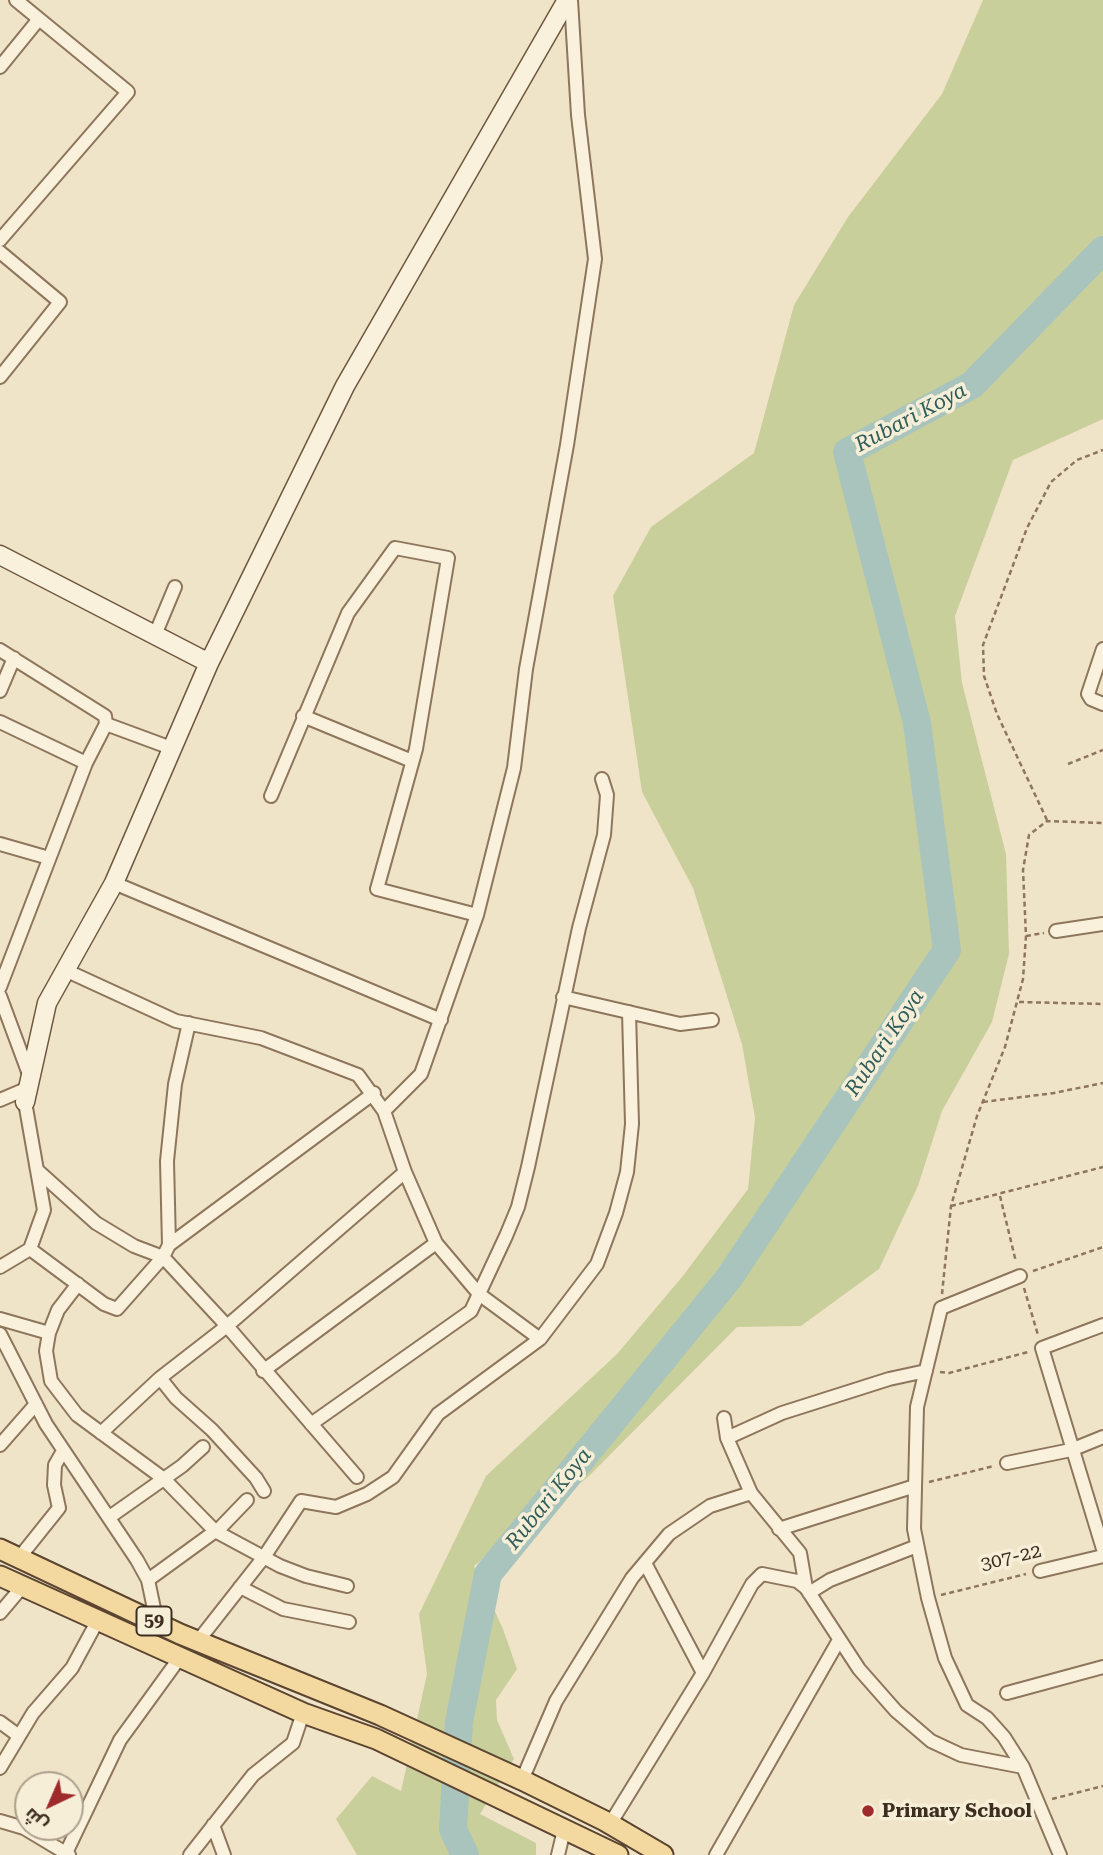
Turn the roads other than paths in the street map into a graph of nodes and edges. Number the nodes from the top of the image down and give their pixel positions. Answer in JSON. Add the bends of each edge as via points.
{"nodes":[{"id":1,"x":16,"y":0,"type":"edge"},
{"id":2,"x":569,"y":0,"type":"edge"},
{"id":3,"x":39,"y":19,"type":"junction"},
{"id":4,"x":0,"y":67,"type":"edge"},
{"id":5,"x":0,"y":240,"type":"edge"},
{"id":6,"x":0,"y":251,"type":"edge"},
{"id":7,"x":0,"y":377,"type":"edge"},
{"id":8,"x":0,"y":555,"type":"edge"},
{"id":9,"x":175,"y":587,"type":"dead end"},
{"id":10,"x":155,"y":635,"type":"junction"},
{"id":11,"x":1103,"y":649,"type":"edge"},
{"id":12,"x":0,"y":650,"type":"edge"},
{"id":13,"x":14,"y":658,"type":"junction"},
{"id":14,"x":209,"y":663,"type":"junction"},
{"id":15,"x":0,"y":691,"type":"edge"},
{"id":16,"x":1103,"y":704,"type":"edge"},
{"id":17,"x":303,"y":716,"type":"junction"},
{"id":18,"x":0,"y":722,"type":"edge"},
{"id":19,"x":106,"y":724,"type":"junction"},
{"id":20,"x":171,"y":748,"type":"junction"},
{"id":21,"x":412,"y":761,"type":"junction"},
{"id":22,"x":86,"y":763,"type":"junction"},
{"id":23,"x":602,"y":779,"type":"dead end"},
{"id":24,"x":271,"y":796,"type":"dead end"},
{"id":25,"x":0,"y":844,"type":"edge"},
{"id":26,"x":49,"y":858,"type":"junction"},
{"id":27,"x":114,"y":883,"type":"junction"},
{"id":28,"x":477,"y":915,"type":"junction"},
{"id":29,"x":1103,"y":924,"type":"edge"},
{"id":30,"x":1056,"y":931,"type":"dead end"},
{"id":31,"x":65,"y":970,"type":"junction"},
{"id":32,"x":0,"y":987,"type":"edge"},
{"id":33,"x":0,"y":996,"type":"edge"},
{"id":34,"x":563,"y":997,"type":"junction"},
{"id":35,"x":629,"y":1012,"type":"junction"},
{"id":36,"x":441,"y":1020,"type":"junction"},
{"id":37,"x":712,"y":1020,"type":"dead end"},
{"id":38,"x":189,"y":1024,"type":"junction"},
{"id":39,"x":28,"y":1089,"type":"junction"},
{"id":40,"x":374,"y":1093,"type":"junction"},
{"id":41,"x":0,"y":1100,"type":"edge"},
{"id":42,"x":384,"y":1111,"type":"junction"},
{"id":43,"x":37,"y":1170,"type":"junction"},
{"id":44,"x":405,"y":1172,"type":"junction"},
{"id":45,"x":436,"y":1243,"type":"junction"},
{"id":46,"x":169,"y":1245,"type":"junction"},
{"id":47,"x":30,"y":1249,"type":"junction"},
{"id":48,"x":163,"y":1258,"type":"junction"},
{"id":49,"x":0,"y":1267,"type":"edge"},
{"id":50,"x":1020,"y":1276,"type":"road end"},
{"id":51,"x":78,"y":1284,"type":"junction"},
{"id":52,"x":479,"y":1294,"type":"junction"},
{"id":53,"x":0,"y":1320,"type":"edge"},
{"id":54,"x":1103,"y":1325,"type":"edge"},
{"id":55,"x":227,"y":1326,"type":"junction"},
{"id":56,"x":49,"y":1333,"type":"junction"},
{"id":57,"x":0,"y":1334,"type":"edge"},
{"id":58,"x":540,"y":1339,"type":"junction"},
{"id":59,"x":10,"y":1353,"type":"junction"},
{"id":60,"x":0,"y":1363,"type":"edge"},
{"id":61,"x":263,"y":1371,"type":"junction"},
{"id":62,"x":926,"y":1371,"type":"junction"},
{"id":63,"x":160,"y":1378,"type":"junction"},
{"id":64,"x":36,"y":1404,"type":"junction"},
{"id":65,"x":724,"y":1418,"type":"dead end"},
{"id":66,"x":311,"y":1424,"type":"junction"},
{"id":67,"x":101,"y":1433,"type":"junction"},
{"id":68,"x":1103,"y":1437,"type":"edge"},
{"id":69,"x":727,"y":1438,"type":"junction"},
{"id":70,"x":0,"y":1445,"type":"edge"},
{"id":71,"x":202,"y":1447,"type":"dead end"},
{"id":72,"x":1072,"y":1450,"type":"junction"},
{"id":73,"x":63,"y":1451,"type":"junction"},
{"id":74,"x":1007,"y":1464,"type":"road end"},
{"id":75,"x":358,"y":1477,"type":"dead end"},
{"id":76,"x":164,"y":1479,"type":"junction"},
{"id":77,"x":915,"y":1486,"type":"junction"},
{"id":78,"x":264,"y":1491,"type":"dead end"},
{"id":79,"x":751,"y":1493,"type":"junction"},
{"id":80,"x":247,"y":1500,"type":"dead end"},
{"id":81,"x":111,"y":1516,"type":"junction"},
{"id":82,"x":779,"y":1529,"type":"junction"},
{"id":83,"x":215,"y":1531,"type":"junction"},
{"id":84,"x":917,"y":1546,"type":"junction"},
{"id":85,"x":0,"y":1549,"type":"edge"},
{"id":86,"x":1103,"y":1549,"type":"edge"},
{"id":87,"x":1103,"y":1556,"type":"edge"},
{"id":88,"x":264,"y":1557,"type":"junction"},
{"id":89,"x":19,"y":1558,"type":"junction"},
{"id":90,"x":645,"y":1563,"type":"junction"},
{"id":91,"x":1040,"y":1571,"type":"road end"},
{"id":92,"x":0,"y":1576,"type":"edge"},
{"id":93,"x":148,"y":1580,"type":"junction"},
{"id":94,"x":347,"y":1586,"type":"dead end"},
{"id":95,"x":22,"y":1587,"type":"junction"},
{"id":96,"x":240,"y":1587,"type":"junction"},
{"id":97,"x":808,"y":1591,"type":"junction"},
{"id":98,"x":0,"y":1613,"type":"edge"},
{"id":99,"x":98,"y":1619,"type":"junction"},
{"id":100,"x":349,"y":1622,"type":"dead end"},
{"id":101,"x":157,"y":1623,"type":"junction"},
{"id":102,"x":839,"y":1640,"type":"junction"},
{"id":103,"x":198,"y":1641,"type":"junction"},
{"id":104,"x":181,"y":1656,"type":"junction"},
{"id":105,"x":1103,"y":1667,"type":"edge"},
{"id":106,"x":703,"y":1673,"type":"junction"},
{"id":107,"x":1007,"y":1693,"type":"dead end"},
{"id":108,"x":303,"y":1713,"type":"junction"},
{"id":109,"x":0,"y":1722,"type":"edge"},
{"id":110,"x":19,"y":1736,"type":"junction"},
{"id":111,"x":1023,"y":1767,"type":"junction"},
{"id":112,"x":0,"y":1768,"type":"edge"},
{"id":113,"x":518,"y":1778,"type":"junction"},
{"id":114,"x":0,"y":1821,"type":"edge"},
{"id":115,"x":610,"y":1824,"type":"junction"},
{"id":116,"x":213,"y":1825,"type":"junction"},
{"id":117,"x":564,"y":1830,"type":"junction"},
{"id":118,"x":631,"y":1836,"type":"junction"},
{"id":119,"x":66,"y":1854,"type":"edge"},
{"id":120,"x":190,"y":1855,"type":"edge"},
{"id":121,"x":224,"y":1855,"type":"edge"},
{"id":122,"x":558,"y":1855,"type":"edge"},
{"id":123,"x":619,"y":1855,"type":"edge"},
{"id":124,"x":663,"y":1855,"type":"edge"},
{"id":125,"x":716,"y":1855,"type":"edge"},
{"id":126,"x":1060,"y":1855,"type":"edge"}],
"edges":[{"from":1,"to":3,"type":"street"},
{"from":2,"to":14,"type":"street","via":[[345,386]]},
{"from":2,"to":28,"type":"street","via":[[595,259],[526,669],[514,768]]},
{"from":3,"to":4,"type":"street"},
{"from":3,"to":5,"type":"street","via":[[128,92]]},
{"from":6,"to":7,"type":"street","via":[[60,302]]},
{"from":8,"to":10,"type":"street"},
{"from":9,"to":10,"type":"street"},
{"from":10,"to":14,"type":"street"},
{"from":11,"to":16,"type":"street","via":[[1088,694]]},
{"from":12,"to":13,"type":"street"},
{"from":13,"to":15,"type":"street"},
{"from":13,"to":19,"type":"street","via":[[105,716]]},
{"from":14,"to":20,"type":"street"},
{"from":17,"to":21,"type":"street"},
{"from":17,"to":21,"type":"street","via":[[348,613],[395,548],[448,558]]},
{"from":17,"to":24,"type":"street"},
{"from":18,"to":22,"type":"street"},
{"from":19,"to":20,"type":"street"},
{"from":19,"to":22,"type":"street"},
{"from":20,"to":27,"type":"street"},
{"from":21,"to":28,"type":"street","via":[[377,890]]},
{"from":22,"to":26,"type":"street"},
{"from":23,"to":34,"type":"street","via":[[607,795],[604,835]]},
{"from":25,"to":26,"type":"street"},
{"from":26,"to":32,"type":"street"},
{"from":27,"to":31,"type":"street"},
{"from":27,"to":36,"type":"street"},
{"from":28,"to":36,"type":"street"},
{"from":29,"to":30,"type":"street"},
{"from":31,"to":38,"type":"street"},
{"from":31,"to":39,"type":"street","via":[[47,1003]]},
{"from":33,"to":39,"type":"street"},
{"from":34,"to":35,"type":"street"},
{"from":34,"to":52,"type":"street","via":[[518,1207]]},
{"from":35,"to":37,"type":"street","via":[[680,1024]]},
{"from":35,"to":58,"type":"street","via":[[632,1124],[622,1192],[597,1264]]},
{"from":36,"to":42,"type":"street","via":[[421,1074]]},
{"from":38,"to":40,"type":"street","via":[[261,1038],[358,1075]]},
{"from":38,"to":46,"type":"street","via":[[175,1084],[167,1161]]},
{"from":39,"to":41,"type":"street"},
{"from":39,"to":43,"type":"street"},
{"from":40,"to":42,"type":"street"},
{"from":40,"to":46,"type":"street"},
{"from":42,"to":44,"type":"street"},
{"from":43,"to":47,"type":"street","via":[[44,1210]]},
{"from":43,"to":48,"type":"street","via":[[96,1223]]},
{"from":44,"to":45,"type":"street"},
{"from":44,"to":55,"type":"street"},
{"from":45,"to":52,"type":"street"},
{"from":45,"to":61,"type":"street"},
{"from":46,"to":48,"type":"street"},
{"from":47,"to":49,"type":"street"},
{"from":47,"to":51,"type":"street"},
{"from":48,"to":51,"type":"street","via":[[117,1309]]},
{"from":48,"to":55,"type":"street"},
{"from":50,"to":62,"type":"street","via":[[941,1308]]},
{"from":51,"to":56,"type":"street","via":[[58,1310]]},
{"from":52,"to":58,"type":"street"},
{"from":52,"to":66,"type":"street","via":[[471,1311]]},
{"from":53,"to":56,"type":"street"},
{"from":54,"to":72,"type":"street","via":[[1042,1348]]},
{"from":55,"to":61,"type":"street"},
{"from":55,"to":63,"type":"street"},
{"from":56,"to":67,"type":"street","via":[[46,1350],[51,1381],[77,1415]]},
{"from":57,"to":59,"type":"street"},
{"from":58,"to":88,"type":"street","via":[[438,1414],[393,1477],[336,1507],[301,1501]]},
{"from":59,"to":60,"type":"street"},
{"from":59,"to":64,"type":"street"},
{"from":61,"to":66,"type":"street"},
{"from":62,"to":69,"type":"street","via":[[782,1413]]},
{"from":62,"to":77,"type":"street","via":[[917,1408]]},
{"from":63,"to":67,"type":"street"},
{"from":63,"to":78,"type":"street"},
{"from":64,"to":70,"type":"street"},
{"from":64,"to":73,"type":"street"},
{"from":65,"to":69,"type":"street"},
{"from":66,"to":75,"type":"street"},
{"from":67,"to":76,"type":"street"},
{"from":68,"to":72,"type":"street"},
{"from":69,"to":79,"type":"street"},
{"from":71,"to":76,"type":"street"},
{"from":72,"to":74,"type":"street"},
{"from":72,"to":86,"type":"street"},
{"from":73,"to":81,"type":"street"},
{"from":73,"to":89,"type":"street","via":[[55,1465],[59,1508]]},
{"from":76,"to":81,"type":"street"},
{"from":76,"to":83,"type":"street"},
{"from":77,"to":82,"type":"street"},
{"from":77,"to":84,"type":"street"},
{"from":79,"to":82,"type":"street"},
{"from":79,"to":90,"type":"street","via":[[710,1506],[669,1534]]},
{"from":80,"to":83,"type":"street"},
{"from":81,"to":93,"type":"street"},
{"from":82,"to":97,"type":"street","via":[[800,1553]]},
{"from":83,"to":88,"type":"street"},
{"from":83,"to":93,"type":"street"},
{"from":84,"to":97,"type":"street"},
{"from":84,"to":111,"type":"street","via":[[945,1658],[967,1705],[987,1718]]},
{"from":85,"to":89,"type":"main road","number":"59"},
{"from":87,"to":91,"type":"street","name":"307-22"},
{"from":88,"to":94,"type":"street","via":[[306,1576]]},
{"from":88,"to":96,"type":"street"},
{"from":89,"to":101,"type":"main road","number":"59"},
{"from":90,"to":106,"type":"street"},
{"from":90,"to":113,"type":"street","via":[[596,1632]]},
{"from":92,"to":95,"type":"main road","number":"59"},
{"from":93,"to":101,"type":"street"},
{"from":95,"to":98,"type":"street"},
{"from":95,"to":99,"type":"main road","number":"59"},
{"from":96,"to":100,"type":"street","via":[[283,1609]]},
{"from":96,"to":103,"type":"street"},
{"from":97,"to":102,"type":"street"},
{"from":97,"to":106,"type":"street","via":[[797,1581],[762,1574]]},
{"from":99,"to":104,"type":"main road","number":"59"},
{"from":99,"to":110,"type":"street","via":[[72,1668]]},
{"from":101,"to":103,"type":"main road","number":"59"},
{"from":102,"to":111,"type":"street","via":[[866,1677],[931,1741],[961,1755]]},
{"from":102,"to":125,"type":"street"},
{"from":103,"to":113,"type":"main road","number":"59","via":[[380,1715]]},
{"from":104,"to":108,"type":"main road","number":"59"},
{"from":104,"to":119,"type":"street","via":[[120,1740]]},
{"from":105,"to":107,"type":"street"},
{"from":106,"to":115,"type":"street"},
{"from":108,"to":116,"type":"street","via":[[293,1743],[253,1775]]},
{"from":108,"to":117,"type":"main road","number":"59","via":[[376,1739]]},
{"from":109,"to":110,"type":"street"},
{"from":110,"to":112,"type":"street"},
{"from":111,"to":126,"type":"street"},
{"from":113,"to":115,"type":"main road","number":"59"},
{"from":114,"to":119,"type":"street","via":[[24,1828]]},
{"from":115,"to":118,"type":"main road","number":"59"},
{"from":116,"to":120,"type":"street"},
{"from":116,"to":121,"type":"street"},
{"from":117,"to":122,"type":"street"},
{"from":117,"to":123,"type":"main road","number":"59"},
{"from":118,"to":123,"type":"main road"},
{"from":118,"to":124,"type":"main road","number":"59"}]}
